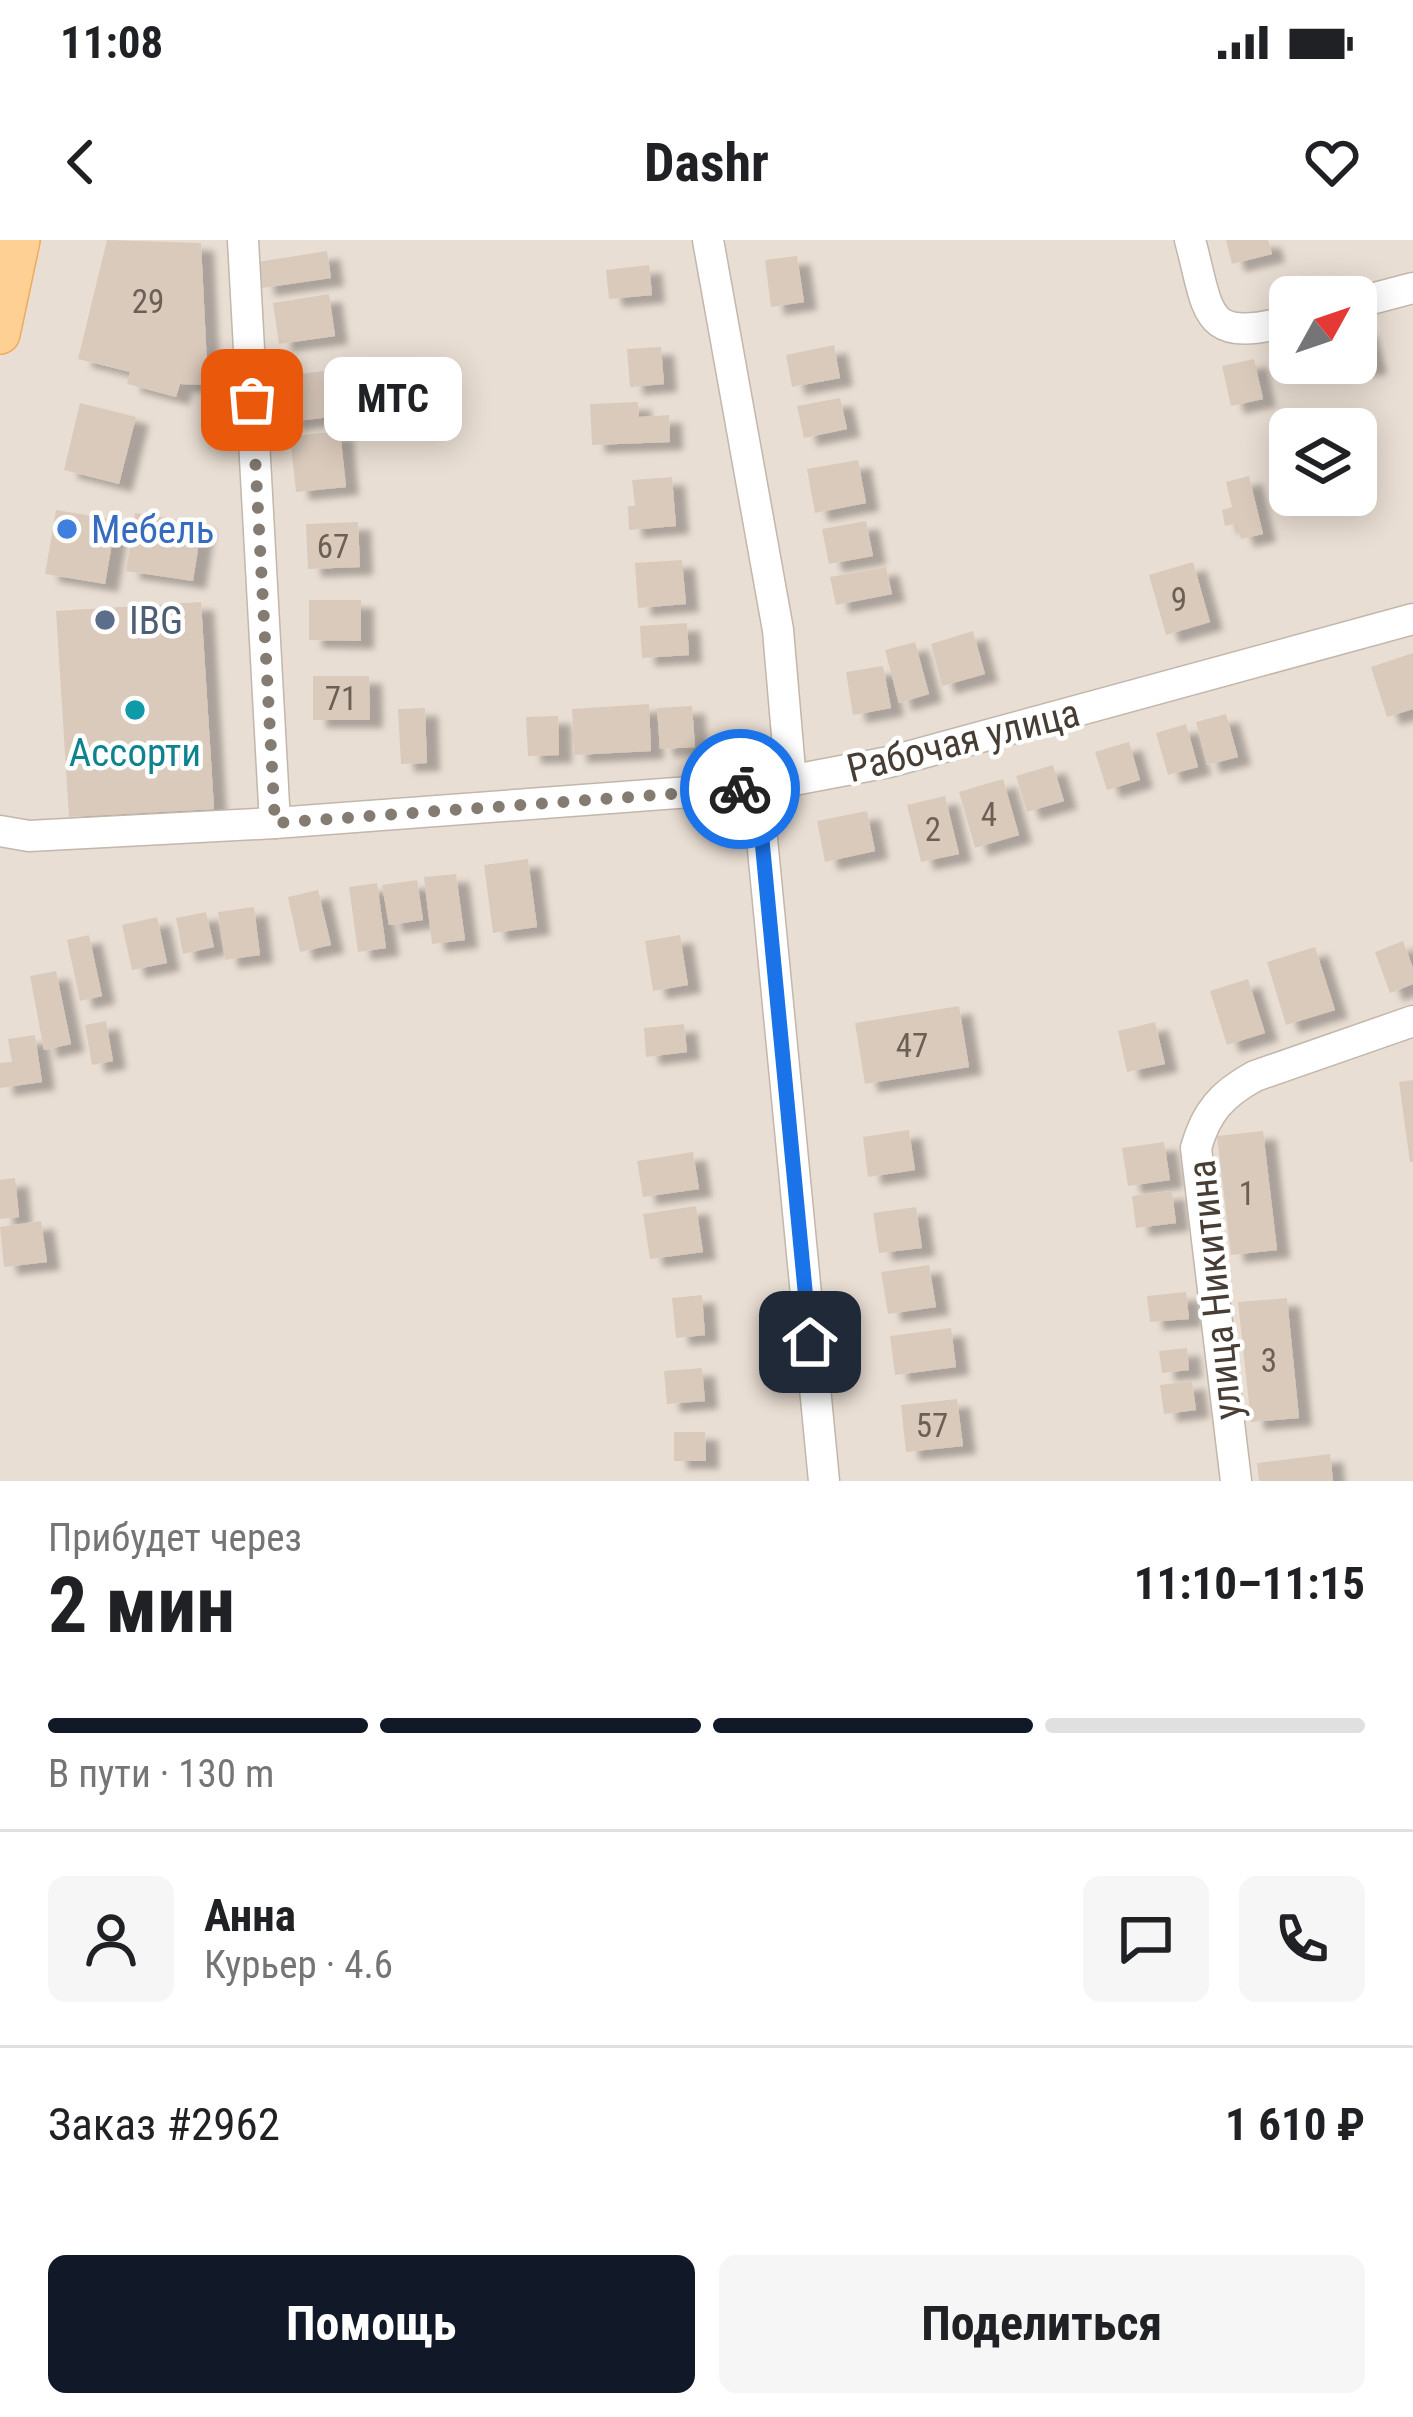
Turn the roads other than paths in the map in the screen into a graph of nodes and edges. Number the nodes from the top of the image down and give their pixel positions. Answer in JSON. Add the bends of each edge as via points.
{"nodes":[{"id":1,"x":20,"y":240,"type":"edge"},
{"id":2,"x":243,"y":240,"type":"edge"},
{"id":3,"x":708,"y":240,"type":"edge"},
{"id":4,"x":1190,"y":240,"type":"edge"},
{"id":5,"x":1413,"y":288,"type":"edge"},
{"id":6,"x":1377,"y":297,"type":"edge"},
{"id":7,"x":1269,"y":325,"type":"edge"},
{"id":8,"x":0,"y":334,"type":"edge"},
{"id":9,"x":1413,"y":619,"type":"edge"},
{"id":10,"x":791,"y":782,"type":"junction"},
{"id":11,"x":757,"y":788,"type":"junction"},
{"id":12,"x":275,"y":823,"type":"junction"},
{"id":13,"x":0,"y":831,"type":"edge"},
{"id":14,"x":1413,"y":1021,"type":"edge"},
{"id":15,"x":824,"y":1481,"type":"edge"},
{"id":16,"x":1236,"y":1481,"type":"edge"}],
"edges":[{"from":1,"to":8,"type":"main road"},
{"from":2,"to":12,"type":"street"},
{"from":3,"to":10,"type":"street","via":[[778,630]]},
{"from":4,"to":7,"type":"street","via":[[1210,312],[1221,324],[1234,331]]},
{"from":5,"to":6,"type":"street"},
{"from":9,"to":10,"type":"street","name":"Рабочая улица"},
{"from":10,"to":11,"type":"street","name":"Рабочая улица"},
{"from":11,"to":12,"type":"street","name":"Рабочая улица"},
{"from":11,"to":15,"type":"street"},
{"from":12,"to":13,"type":"street","name":"Рабочая улица"},
{"from":14,"to":16,"type":"street","name":"улица Никитина","via":[[1255,1076],[1230,1089],[1203,1124],[1196,1148]]}]}
